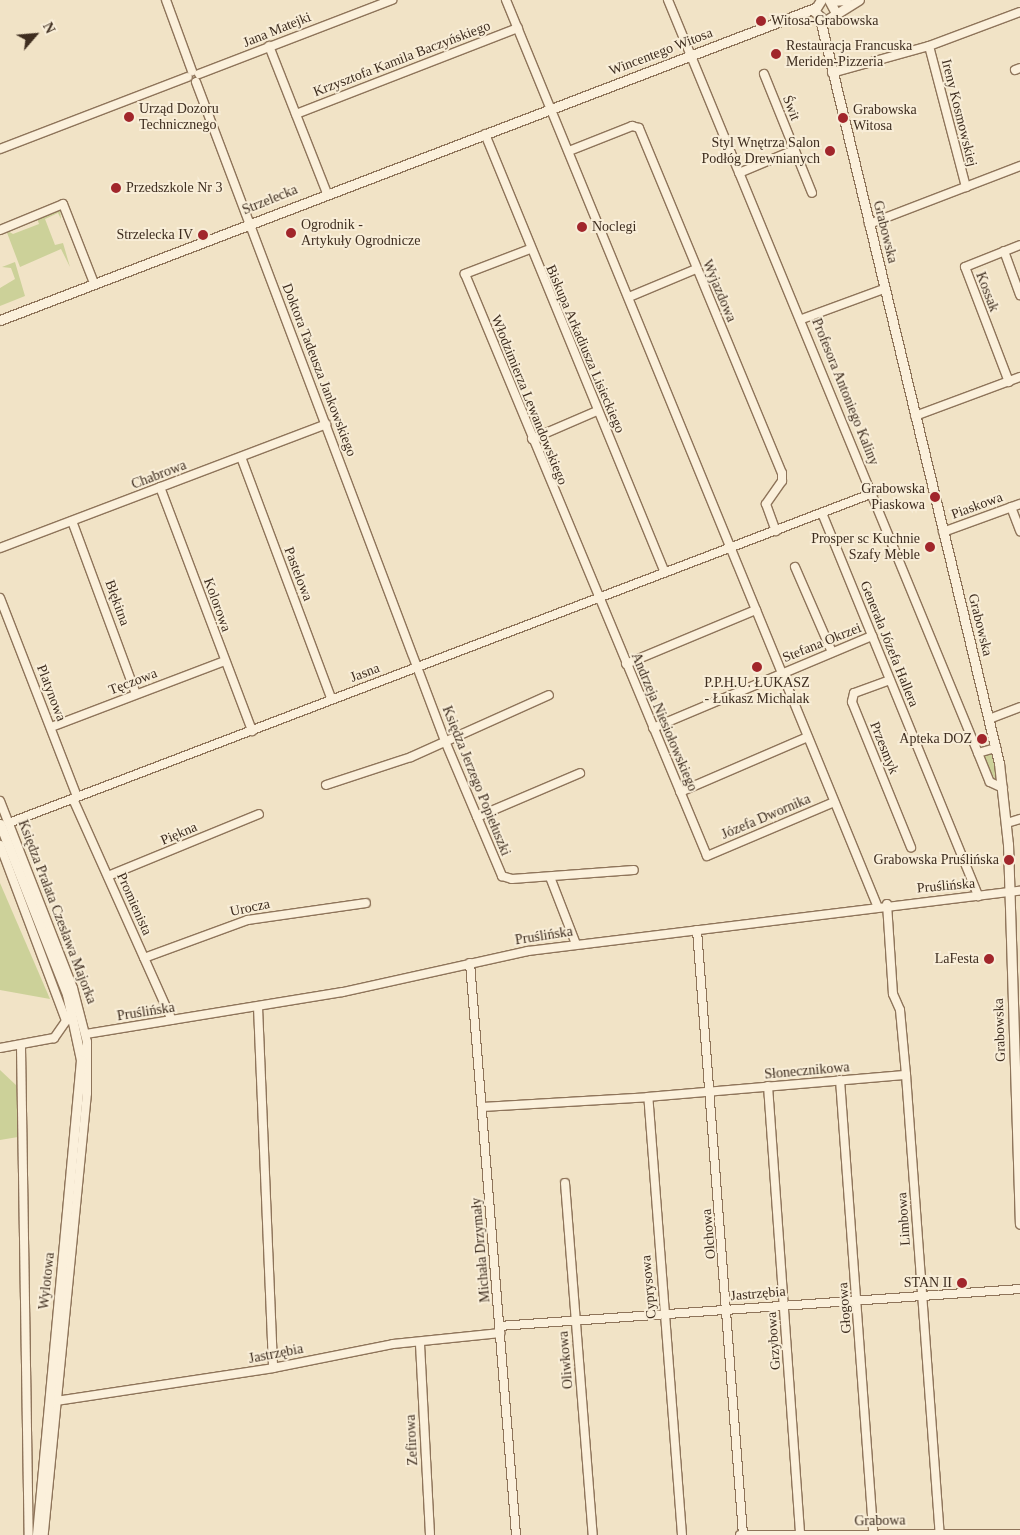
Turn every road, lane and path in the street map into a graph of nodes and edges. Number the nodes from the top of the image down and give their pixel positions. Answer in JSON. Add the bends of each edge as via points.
{"nodes":[{"id":1,"x":166,"y":0,"type":"edge"},
{"id":2,"x":392,"y":0,"type":"edge"},
{"id":3,"x":506,"y":0,"type":"edge"},
{"id":4,"x":668,"y":0,"type":"edge"},
{"id":5,"x":846,"y":0,"type":"edge"},
{"id":6,"x":860,"y":0,"type":"edge"},
{"id":7,"x":830,"y":1,"type":"edge"},
{"id":8,"x":817,"y":8,"type":"edge"},
{"id":9,"x":1019,"y":14,"type":"edge"},
{"id":10,"x":833,"y":17,"type":"junction"},
{"id":11,"x":518,"y":28,"type":"junction"},
{"id":12,"x":269,"y":46,"type":"junction"},
{"id":13,"x":826,"y":46,"type":"junction"},
{"id":14,"x":929,"y":46,"type":"junction"},
{"id":15,"x":690,"y":56,"type":"junction"},
{"id":16,"x":832,"y":73,"type":"junction"},
{"id":17,"x":764,"y":74,"type":"dead end"},
{"id":18,"x":194,"y":76,"type":"junction"},
{"id":19,"x":551,"y":108,"type":"junction"},
{"id":20,"x":296,"y":114,"type":"junction"},
{"id":21,"x":485,"y":134,"type":"junction"},
{"id":22,"x":0,"y":149,"type":"edge"},
{"id":23,"x":794,"y":150,"type":"junction"},
{"id":24,"x":568,"y":151,"type":"junction"},
{"id":25,"x":1019,"y":168,"type":"edge"},
{"id":26,"x":739,"y":173,"type":"junction"},
{"id":27,"x":966,"y":187,"type":"junction"},
{"id":28,"x":327,"y":193,"type":"junction"},
{"id":29,"x":812,"y":193,"type":"dead end"},
{"id":30,"x":251,"y":223,"type":"junction"},
{"id":31,"x":869,"y":224,"type":"junction"},
{"id":32,"x":0,"y":230,"type":"edge"},
{"id":33,"x":1020,"y":245,"type":"edge"},
{"id":34,"x":530,"y":249,"type":"junction"},
{"id":35,"x":1004,"y":251,"type":"junction"},
{"id":36,"x":696,"y":269,"type":"junction"},
{"id":37,"x":94,"y":283,"type":"junction"},
{"id":38,"x":884,"y":289,"type":"junction"},
{"id":39,"x":1020,"y":295,"type":"edge"},
{"id":40,"x":629,"y":297,"type":"junction"},
{"id":41,"x":0,"y":320,"type":"edge"},
{"id":42,"x":802,"y":320,"type":"junction"},
{"id":43,"x":1020,"y":378,"type":"edge"},
{"id":44,"x":1009,"y":382,"type":"junction"},
{"id":45,"x":597,"y":411,"type":"junction"},
{"id":46,"x":915,"y":416,"type":"junction"},
{"id":47,"x":326,"y":424,"type":"junction"},
{"id":48,"x":532,"y":439,"type":"junction"},
{"id":49,"x":241,"y":457,"type":"junction"},
{"id":50,"x":160,"y":487,"type":"junction"},
{"id":51,"x":873,"y":494,"type":"junction"},
{"id":52,"x":1020,"y":504,"type":"edge"},
{"id":53,"x":1011,"y":507,"type":"junction"},
{"id":54,"x":822,"y":513,"type":"junction"},
{"id":55,"x":72,"y":521,"type":"junction"},
{"id":56,"x":776,"y":530,"type":"junction"},
{"id":57,"x":1020,"y":530,"type":"edge"},
{"id":58,"x":944,"y":532,"type":"junction"},
{"id":59,"x":0,"y":548,"type":"edge"},
{"id":60,"x":731,"y":548,"type":"junction"},
{"id":61,"x":795,"y":567,"type":"dead end"},
{"id":62,"x":665,"y":573,"type":"junction"},
{"id":63,"x":0,"y":598,"type":"edge"},
{"id":64,"x":598,"y":599,"type":"junction"},
{"id":65,"x":756,"y":610,"type":"junction"},
{"id":66,"x":872,"y":636,"type":"junction"},
{"id":67,"x":832,"y":652,"type":"junction"},
{"id":68,"x":225,"y":661,"type":"junction"},
{"id":69,"x":626,"y":664,"type":"junction"},
{"id":70,"x":418,"y":667,"type":"junction"},
{"id":71,"x":781,"y":674,"type":"junction"},
{"id":72,"x":890,"y":680,"type":"junction"},
{"id":73,"x":136,"y":694,"type":"junction"},
{"id":74,"x":549,"y":696,"type":"dead end"},
{"id":75,"x":332,"y":700,"type":"junction"},
{"id":76,"x":1020,"y":707,"type":"edge"},
{"id":77,"x":989,"y":719,"type":"junction"},
{"id":78,"x":51,"y":727,"type":"junction"},
{"id":79,"x":654,"y":728,"type":"junction"},
{"id":80,"x":252,"y":731,"type":"junction"},
{"id":81,"x":808,"y":738,"type":"junction"},
{"id":82,"x":446,"y":741,"type":"junction"},
{"id":83,"x":996,"y":748,"type":"junction"},
{"id":84,"x":978,"y":753,"type":"junction"},
{"id":85,"x":580,"y":774,"type":"dead end"},
{"id":86,"x":326,"y":785,"type":"dead end"},
{"id":87,"x":1002,"y":788,"type":"junction"},
{"id":88,"x":680,"y":792,"type":"junction"},
{"id":89,"x":75,"y":798,"type":"junction"},
{"id":90,"x":0,"y":801,"type":"edge"},
{"id":91,"x":834,"y":802,"type":"junction"},
{"id":92,"x":259,"y":814,"type":"dead end"},
{"id":93,"x":477,"y":817,"type":"junction"},
{"id":94,"x":1020,"y":819,"type":"edge"},
{"id":95,"x":1007,"y":823,"type":"junction"},
{"id":96,"x":4,"y":824,"type":"edge"},
{"id":97,"x":0,"y":845,"type":"edge"},
{"id":98,"x":911,"y":847,"type":"dead end"},
{"id":99,"x":707,"y":856,"type":"joint"},
{"id":100,"x":634,"y":870,"type":"dead end"},
{"id":101,"x":108,"y":876,"type":"junction"},
{"id":102,"x":550,"y":877,"type":"junction"},
{"id":103,"x":1020,"y":891,"type":"edge"},
{"id":104,"x":1010,"y":893,"type":"junction"},
{"id":105,"x":978,"y":896,"type":"junction"},
{"id":106,"x":366,"y":903,"type":"dead end"},
{"id":107,"x":887,"y":904,"type":"junction"},
{"id":108,"x":877,"y":905,"type":"junction"},
{"id":109,"x":697,"y":930,"type":"junction"},
{"id":110,"x":576,"y":944,"type":"junction"},
{"id":111,"x":144,"y":958,"type":"junction"},
{"id":112,"x":470,"y":963,"type":"junction"},
{"id":113,"x":258,"y":1007,"type":"junction"},
{"id":114,"x":172,"y":1020,"type":"junction"},
{"id":115,"x":77,"y":1030,"type":"joint"},
{"id":116,"x":86,"y":1034,"type":"junction"},
{"id":117,"x":21,"y":1046,"type":"junction"},
{"id":118,"x":0,"y":1048,"type":"edge"},
{"id":119,"x":906,"y":1075,"type":"junction"},
{"id":120,"x":840,"y":1080,"type":"junction"},
{"id":121,"x":768,"y":1086,"type":"junction"},
{"id":122,"x":709,"y":1092,"type":"junction"},
{"id":123,"x":648,"y":1097,"type":"junction"},
{"id":124,"x":482,"y":1107,"type":"junction"},
{"id":125,"x":565,"y":1183,"type":"dead end"},
{"id":126,"x":1020,"y":1224,"type":"edge"},
{"id":127,"x":1020,"y":1289,"type":"edge"},
{"id":128,"x":922,"y":1294,"type":"junction"},
{"id":129,"x":857,"y":1298,"type":"junction"},
{"id":130,"x":783,"y":1305,"type":"junction"},
{"id":131,"x":728,"y":1309,"type":"junction"},
{"id":132,"x":664,"y":1312,"type":"junction"},
{"id":133,"x":575,"y":1320,"type":"junction"},
{"id":134,"x":499,"y":1329,"type":"junction"},
{"id":135,"x":420,"y":1344,"type":"junction"},
{"id":136,"x":273,"y":1368,"type":"junction"},
{"id":137,"x":56,"y":1401,"type":"junction"},
{"id":138,"x":873,"y":1533,"type":"junction"},
{"id":139,"x":940,"y":1533,"type":"junction"},
{"id":140,"x":800,"y":1534,"type":"edge"},
{"id":141,"x":826,"y":1534,"type":"edge"},
{"id":142,"x":888,"y":1534,"type":"edge"},
{"id":143,"x":1020,"y":1534,"type":"edge"},
{"id":144,"x":29,"y":1535,"type":"edge"},
{"id":145,"x":37,"y":1535,"type":"edge"},
{"id":146,"x":44,"y":1535,"type":"edge"},
{"id":147,"x":430,"y":1535,"type":"edge"},
{"id":148,"x":516,"y":1535,"type":"edge"},
{"id":149,"x":594,"y":1535,"type":"edge"},
{"id":150,"x":682,"y":1535,"type":"edge"},
{"id":151,"x":742,"y":1535,"type":"edge"}],
"edges":[{"from":1,"to":18,"type":"street","name":"Doktora Tadeusza Jankowskiego"},
{"from":2,"to":12,"type":"street","name":"Jana Matejki"},
{"from":3,"to":11,"type":"street"},
{"from":4,"to":15,"type":"street","name":"Profesora Antoniego Kaliny"},
{"from":5,"to":7,"type":"street"},
{"from":6,"to":10,"type":"street"},
{"from":7,"to":10,"type":"street"},
{"from":8,"to":10,"type":"street"},
{"from":8,"to":13,"type":"street","name":"Grabowska"},
{"from":8,"to":15,"type":"street","name":"Wincentego Witosa"},
{"from":9,"to":14,"type":"street"},
{"from":10,"to":13,"type":"street","name":"Grabowska"},
{"from":11,"to":19,"type":"street"},
{"from":11,"to":20,"type":"street","name":"Krzysztofa Kamila Baczyńskiego"},
{"from":12,"to":18,"type":"street","name":"Jana Matejki"},
{"from":12,"to":20,"type":"street"},
{"from":13,"to":16,"type":"street","name":"Grabowska"},
{"from":14,"to":16,"type":"street"},
{"from":14,"to":27,"type":"street","name":"Ireny Kosmowskiej"},
{"from":15,"to":19,"type":"street","name":"Wincentego Witosa"},
{"from":15,"to":26,"type":"street","name":"Profesora Antoniego Kaliny"},
{"from":16,"to":31,"type":"street","name":"Grabowska"},
{"from":17,"to":23,"type":"street","name":"Świt"},
{"from":18,"to":22,"type":"street","name":"Jana Matejki"},
{"from":18,"to":30,"type":"street","name":"Doktora Tadeusza Jankowskiego"},
{"from":19,"to":21,"type":"street","name":"Strzelecka"},
{"from":19,"to":24,"type":"street"},
{"from":20,"to":28,"type":"street"},
{"from":21,"to":28,"type":"street","name":"Strzelecka"},
{"from":21,"to":34,"type":"street","name":"Biskupa Arkadiusza Lisieckiego"},
{"from":23,"to":26,"type":"street"},
{"from":23,"to":29,"type":"street","name":"Świt"},
{"from":24,"to":36,"type":"street","name":"Wyjazdowa","via":[[632,126],[639,128]]},
{"from":24,"to":40,"type":"street"},
{"from":25,"to":27,"type":"street"},
{"from":26,"to":42,"type":"street","name":"Profesora Antoniego Kaliny"},
{"from":27,"to":31,"type":"street"},
{"from":28,"to":30,"type":"street","name":"Strzelecka"},
{"from":30,"to":37,"type":"street","name":"Strzelecka"},
{"from":30,"to":47,"type":"street","name":"Doktora Tadeusza Jankowskiego"},
{"from":31,"to":38,"type":"street","name":"Grabowska"},
{"from":32,"to":37,"type":"street","via":[[62,204]]},
{"from":33,"to":35,"type":"street","name":"Kossak"},
{"from":34,"to":45,"type":"street","name":"Biskupa Arkadiusza Lisieckiego"},
{"from":34,"to":48,"type":"street","name":"Włodzimierza Lewandowskiego","via":[[465,274]]},
{"from":35,"to":39,"type":"street"},
{"from":35,"to":44,"type":"street","name":"Kossak","via":[[965,267]]},
{"from":36,"to":40,"type":"street"},
{"from":36,"to":56,"type":"street","name":"Wyjazdowa","via":[[782,473],[782,481],[766,504]]},
{"from":37,"to":41,"type":"street","name":"Strzelecka"},
{"from":38,"to":42,"type":"street"},
{"from":38,"to":46,"type":"street","name":"Grabowska"},
{"from":40,"to":60,"type":"street"},
{"from":42,"to":51,"type":"street","name":"Profesora Antoniego Kaliny"},
{"from":43,"to":44,"type":"street"},
{"from":44,"to":46,"type":"street"},
{"from":45,"to":48,"type":"street"},
{"from":45,"to":62,"type":"street","name":"Biskupa Arkadiusza Lisieckiego"},
{"from":46,"to":58,"type":"street","name":"Grabowska"},
{"from":47,"to":49,"type":"street","name":"Chabrowa"},
{"from":47,"to":70,"type":"street","name":"Doktora Tadeusza Jankowskiego"},
{"from":48,"to":64,"type":"street","name":"Włodzimierza Lewandowskiego"},
{"from":49,"to":50,"type":"street","name":"Chabrowa"},
{"from":49,"to":75,"type":"street","name":"Pastelowa"},
{"from":50,"to":55,"type":"street","name":"Chabrowa"},
{"from":50,"to":68,"type":"street","name":"Kolorowa"},
{"from":51,"to":54,"type":"street","name":"Jasna"},
{"from":51,"to":84,"type":"street","name":"Profesora Antoniego Kaliny"},
{"from":52,"to":53,"type":"street","name":"Piaskowa"},
{"from":53,"to":57,"type":"street"},
{"from":53,"to":58,"type":"street","name":"Piaskowa"},
{"from":54,"to":56,"type":"street","name":"Jasna"},
{"from":54,"to":66,"type":"street","name":"Generała Józefa Hallera"},
{"from":55,"to":59,"type":"street","name":"Chabrowa"},
{"from":55,"to":73,"type":"street","name":"Błękitna"},
{"from":56,"to":60,"type":"street","name":"Jasna"},
{"from":58,"to":77,"type":"street","name":"Grabowska"},
{"from":60,"to":62,"type":"street","name":"Jasna"},
{"from":60,"to":65,"type":"street"},
{"from":61,"to":67,"type":"street"},
{"from":62,"to":64,"type":"street","name":"Jasna"},
{"from":63,"to":78,"type":"street","name":"Platynowa"},
{"from":64,"to":69,"type":"street","name":"Andrzeja Niesiołowskiego"},
{"from":64,"to":70,"type":"street","name":"Jasna"},
{"from":65,"to":69,"type":"street"},
{"from":65,"to":71,"type":"street"},
{"from":66,"to":67,"type":"street","name":"Stefana Okrzei"},
{"from":66,"to":72,"type":"street","name":"Generała Józefa Hallera"},
{"from":67,"to":71,"type":"street","name":"Stefana Okrzei"},
{"from":68,"to":73,"type":"street","name":"Tęczowa"},
{"from":68,"to":80,"type":"street","name":"Kolorowa"},
{"from":69,"to":79,"type":"street","name":"Andrzeja Niesiołowskiego"},
{"from":70,"to":75,"type":"street","name":"Jasna"},
{"from":70,"to":82,"type":"street","name":"Księdza Jerzego Popiełuszki"},
{"from":71,"to":79,"type":"street","name":"Stefana Okrzei"},
{"from":71,"to":81,"type":"street"},
{"from":72,"to":98,"type":"street","name":"Przesmyk","via":[[854,694],[852,702]]},
{"from":72,"to":105,"type":"street","name":"Generała Józefa Hallera"},
{"from":73,"to":78,"type":"street","name":"Tęczowa"},
{"from":74,"to":82,"type":"street"},
{"from":75,"to":80,"type":"street","name":"Jasna"},
{"from":76,"to":77,"type":"street"},
{"from":77,"to":83,"type":"street","name":"Grabowska"},
{"from":78,"to":89,"type":"street","name":"Platynowa"},
{"from":79,"to":88,"type":"street","name":"Andrzeja Niesiołowskiego"},
{"from":80,"to":89,"type":"street","name":"Jasna"},
{"from":81,"to":88,"type":"street"},
{"from":81,"to":91,"type":"street"},
{"from":82,"to":86,"type":"street"},
{"from":82,"to":93,"type":"street","name":"Księdza Jerzego Popiełuszki"},
{"from":83,"to":84,"type":"street"},
{"from":83,"to":87,"type":"street","name":"Grabowska"},
{"from":84,"to":87,"type":"street","name":"Profesora Antoniego Kaliny","via":[[990,782]]},
{"from":85,"to":93,"type":"street"},
{"from":87,"to":95,"type":"street","name":"Grabowska"},
{"from":88,"to":99,"type":"street","name":"Andrzeja Niesiołowskiego"},
{"from":89,"to":96,"type":"street","name":"Jasna"},
{"from":89,"to":101,"type":"street","name":"Promienista"},
{"from":90,"to":96,"type":"street","name":"Księdza Prałata Czesława Majorka"},
{"from":91,"to":99,"type":"street","name":"Józefa Dwornika"},
{"from":91,"to":108,"type":"street"},
{"from":92,"to":101,"type":"street","name":"Piękna"},
{"from":93,"to":102,"type":"street","name":"Księdza Jerzego Popiełuszki","via":[[502,876]]},
{"from":94,"to":95,"type":"street"},
{"from":95,"to":104,"type":"street","name":"Grabowska"},
{"from":96,"to":115,"type":"street","name":"Księdza Prałata Czesława Majorka"},
{"from":96,"to":116,"type":"street","name":"Księdza Prałata Czesława Majorka","via":[[74,988]]},
{"from":97,"to":117,"type":"street","name":"Księdza Prałata Czesława Majorka","via":[[62,1003],[66,1021],[62,1032]]},
{"from":100,"to":102,"type":"street"},
{"from":101,"to":111,"type":"street","name":"Promienista"},
{"from":102,"to":110,"type":"street"},
{"from":103,"to":104,"type":"street","name":"Pruślińska"},
{"from":104,"to":105,"type":"street","name":"Pruślińska"},
{"from":104,"to":126,"type":"street","name":"Grabowska"},
{"from":105,"to":107,"type":"street","name":"Pruślińska"},
{"from":106,"to":111,"type":"street","name":"Urocza","via":[[248,920]]},
{"from":107,"to":108,"type":"street","name":"Pruślińska"},
{"from":107,"to":119,"type":"street","name":"Limbowa","via":[[893,994],[900,1010]]},
{"from":108,"to":109,"type":"street","name":"Pruślińska"},
{"from":109,"to":110,"type":"street","name":"Pruślińska"},
{"from":109,"to":122,"type":"street","name":"Olchowa"},
{"from":110,"to":112,"type":"street","name":"Pruślińska"},
{"from":111,"to":114,"type":"street","name":"Promienista"},
{"from":112,"to":113,"type":"street","name":"Pruślińska"},
{"from":112,"to":124,"type":"street","name":"Michała Drzymały"},
{"from":113,"to":114,"type":"street","name":"Pruślińska"},
{"from":113,"to":136,"type":"street"},
{"from":114,"to":116,"type":"street","name":"Pruślińska"},
{"from":115,"to":145,"type":"street","name":"Wylotowa","via":[[80,1090]]},
{"from":116,"to":137,"type":"street","name":"Wylotowa","via":[[87,1093]]},
{"from":117,"to":118,"type":"street"},
{"from":117,"to":144,"type":"street","name":"Wylotowa"},
{"from":119,"to":120,"type":"street","name":"Słonecznikowa"},
{"from":119,"to":128,"type":"street","name":"Limbowa"},
{"from":120,"to":121,"type":"street","name":"Słonecznikowa"},
{"from":120,"to":129,"type":"street","name":"Głogowa"},
{"from":121,"to":122,"type":"street","name":"Słonecznikowa"},
{"from":121,"to":130,"type":"street","name":"Grzybowa"},
{"from":122,"to":123,"type":"street"},
{"from":122,"to":131,"type":"street","name":"Olchowa"},
{"from":123,"to":124,"type":"street"},
{"from":123,"to":132,"type":"street","name":"Cyprysowa"},
{"from":124,"to":134,"type":"street","name":"Michała Drzymały"},
{"from":125,"to":133,"type":"street","name":"Oliwkowa"},
{"from":127,"to":128,"type":"street","name":"Jastrzębia"},
{"from":128,"to":129,"type":"street","name":"Jastrzębia"},
{"from":128,"to":139,"type":"street","name":"Limbowa"},
{"from":129,"to":130,"type":"street","name":"Jastrzębia"},
{"from":129,"to":138,"type":"street","name":"Głogowa"},
{"from":130,"to":131,"type":"street","name":"Jastrzębia"},
{"from":130,"to":140,"type":"street","name":"Grzybowa"},
{"from":131,"to":132,"type":"street","name":"Jastrzębia"},
{"from":131,"to":151,"type":"street","name":"Olchowa"},
{"from":132,"to":133,"type":"street","name":"Jastrzębia"},
{"from":132,"to":150,"type":"street","name":"Cyprysowa"},
{"from":133,"to":134,"type":"street","name":"Jastrzębia"},
{"from":133,"to":149,"type":"street","name":"Oliwkowa"},
{"from":134,"to":135,"type":"street","name":"Jastrzębia"},
{"from":134,"to":148,"type":"street","name":"Michała Drzymały"},
{"from":135,"to":136,"type":"street","name":"Jastrzębia","via":[[393,1344]]},
{"from":135,"to":147,"type":"street","name":"Zefirowa"},
{"from":136,"to":137,"type":"street","name":"Jastrzębia"},
{"from":137,"to":146,"type":"street","name":"Wylotowa"},
{"from":138,"to":141,"type":"street","name":"Grabowa"},
{"from":138,"to":142,"type":"street","name":"Grabowa"},
{"from":139,"to":142,"type":"street","name":"Grabowa"},
{"from":139,"to":143,"type":"street","name":"Grabowa"},
{"from":140,"to":141,"type":"street","name":"Grabowa"},
{"from":140,"to":151,"type":"street","name":"Grabowa"}]}
